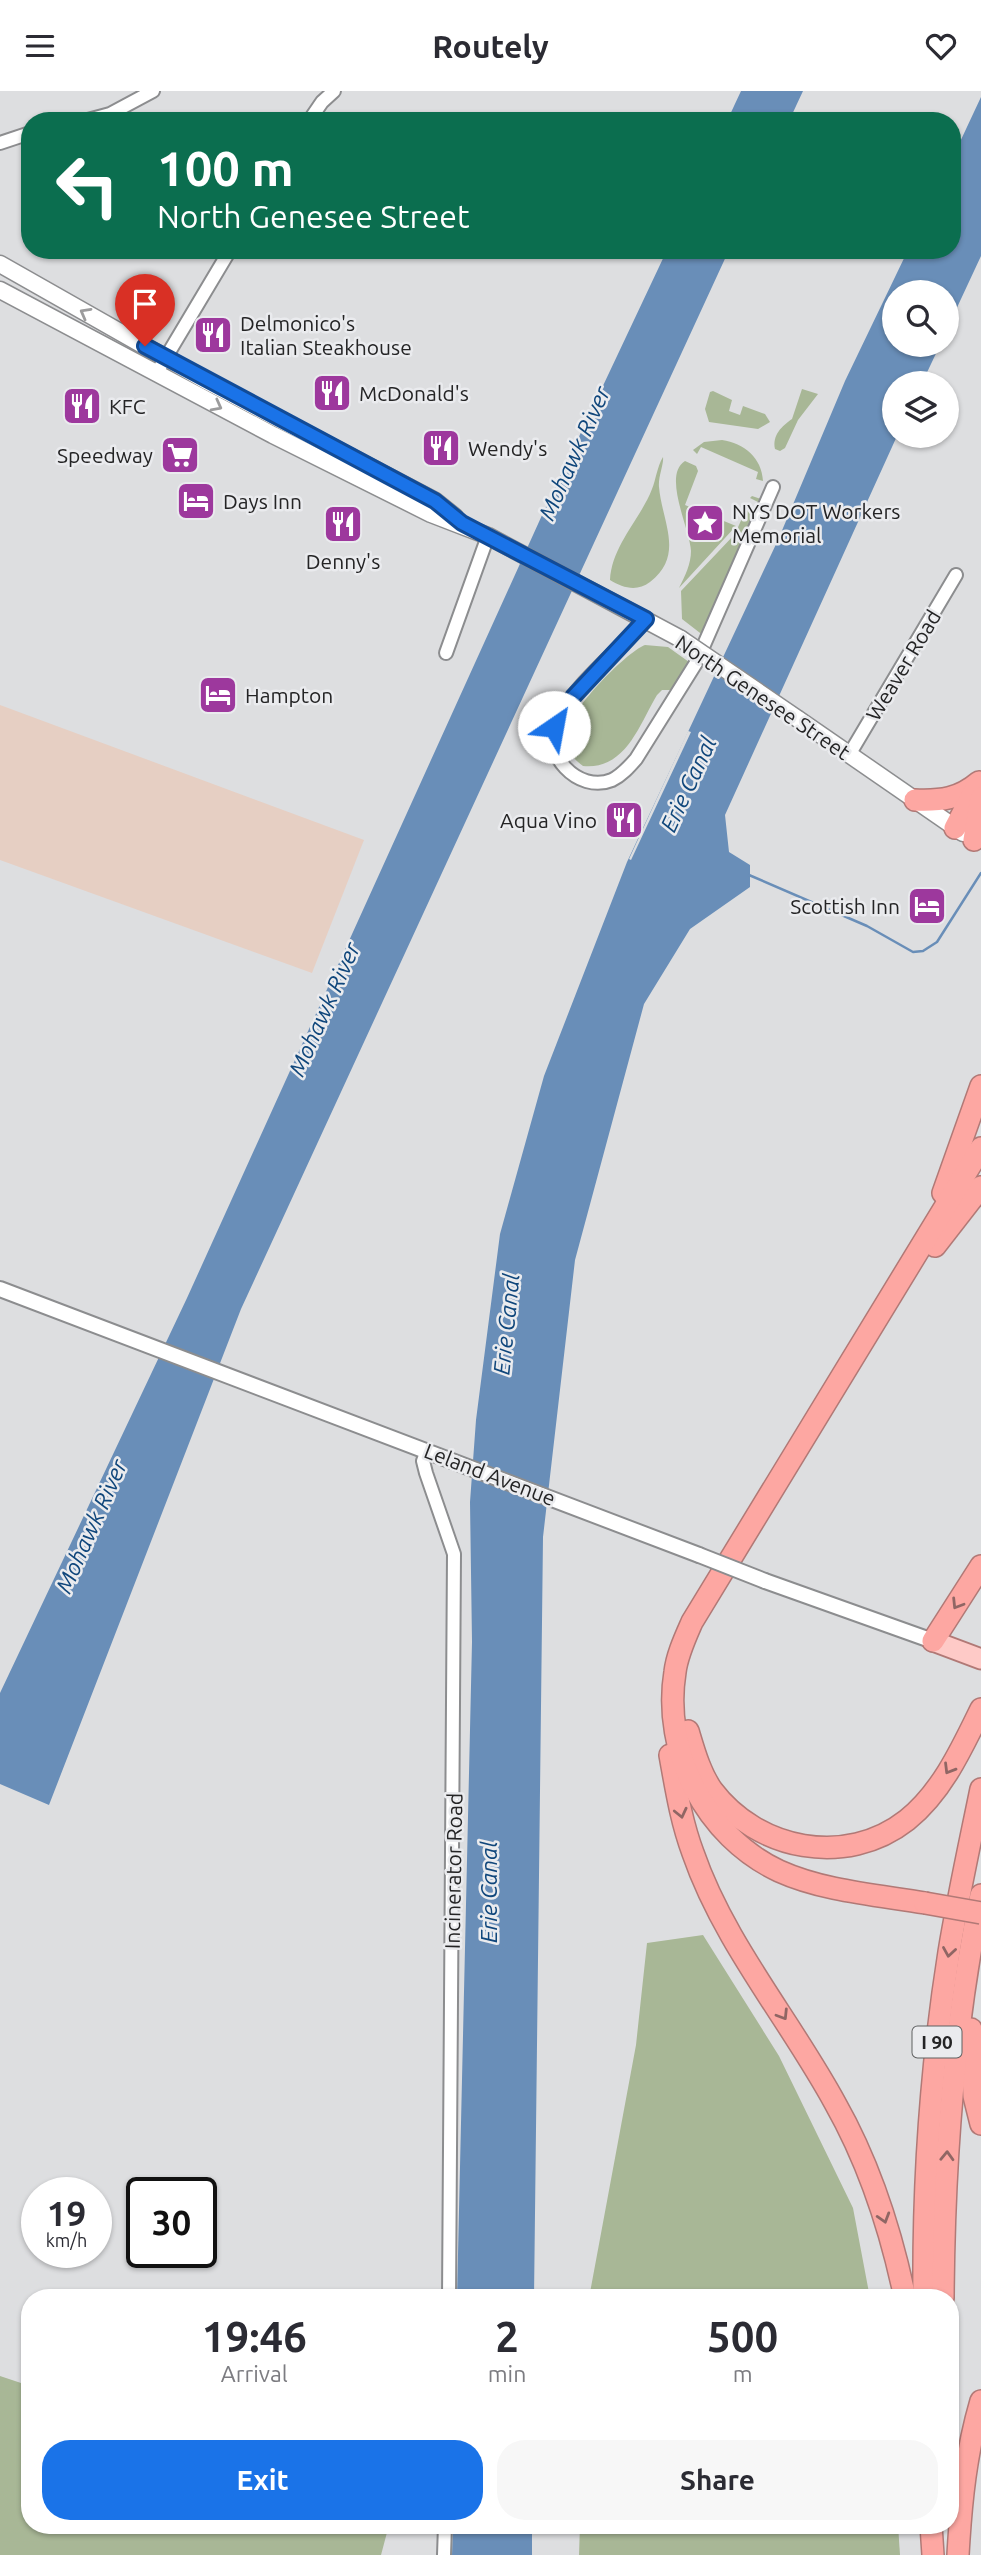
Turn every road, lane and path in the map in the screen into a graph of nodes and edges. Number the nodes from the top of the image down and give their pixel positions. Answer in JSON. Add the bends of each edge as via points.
{"nodes":[{"id":1,"x":153,"y":91,"type":"edge"},
{"id":2,"x":330,"y":93,"type":"edge"},
{"id":3,"x":114,"y":112,"type":"edge"},
{"id":4,"x":316,"y":112,"type":"edge"},
{"id":5,"x":21,"y":136,"type":"edge"},
{"id":6,"x":0,"y":143,"type":"edge"},
{"id":7,"x":225,"y":259,"type":"edge"},
{"id":8,"x":0,"y":264,"type":"edge"},
{"id":9,"x":0,"y":290,"type":"edge"},
{"id":10,"x":166,"y":357,"type":"junction"},
{"id":11,"x":156,"y":374,"type":"junction"},
{"id":12,"x":773,"y":487,"type":"dead end"},
{"id":13,"x":462,"y":523,"type":"junction"},
{"id":14,"x":488,"y":535,"type":"junction"},
{"id":15,"x":956,"y":575,"type":"dead end"},
{"id":16,"x":646,"y":619,"type":"junction"},
{"id":17,"x":446,"y":653,"type":"dead end"},
{"id":18,"x":849,"y":755,"type":"junction"},
{"id":19,"x":980,"y":786,"type":"edge"},
{"id":20,"x":915,"y":800,"type":"junction"},
{"id":21,"x":955,"y":828,"type":"junction"},
{"id":22,"x":977,"y":843,"type":"edge"},
{"id":23,"x":981,"y":1086,"type":"edge"},
{"id":24,"x":981,"y":1148,"type":"edge"},
{"id":25,"x":981,"y":1163,"type":"edge"},
{"id":26,"x":981,"y":1188,"type":"edge"},
{"id":27,"x":921,"y":1248,"type":"junction"},
{"id":28,"x":915,"y":1272,"type":"junction"},
{"id":29,"x":0,"y":1289,"type":"edge"},
{"id":30,"x":427,"y":1450,"type":"junction"},
{"id":31,"x":981,"y":1566,"type":"edge"},
{"id":32,"x":933,"y":1641,"type":"junction"},
{"id":33,"x":978,"y":1658,"type":"edge"},
{"id":34,"x":673,"y":1697,"type":"junction"},
{"id":35,"x":981,"y":1709,"type":"edge"},
{"id":36,"x":684,"y":1717,"type":"junction"},
{"id":37,"x":981,"y":1789,"type":"edge"},
{"id":38,"x":981,"y":1895,"type":"edge"},
{"id":39,"x":926,"y":1900,"type":"junction"},
{"id":40,"x":979,"y":1915,"type":"edge"},
{"id":41,"x":981,"y":2124,"type":"edge"},
{"id":42,"x":449,"y":2289,"type":"edge"},
{"id":43,"x":903,"y":2289,"type":"edge"},
{"id":44,"x":924,"y":2289,"type":"edge"},
{"id":45,"x":943,"y":2289,"type":"edge"},
{"id":46,"x":981,"y":2401,"type":"edge"},
{"id":47,"x":959,"y":2515,"type":"edge"},
{"id":48,"x":445,"y":2534,"type":"edge"},
{"id":49,"x":932,"y":2534,"type":"edge"},
{"id":50,"x":954,"y":2534,"type":"edge"},
{"id":51,"x":958,"y":2534,"type":"edge"},
{"id":52,"x":444,"y":2555,"type":"edge"},
{"id":53,"x":933,"y":2555,"type":"edge"},
{"id":54,"x":956,"y":2555,"type":"edge"}],
"edges":[{"from":1,"to":3,"type":"street"},
{"from":2,"to":4,"type":"street"},
{"from":5,"to":6,"type":"street"},
{"from":7,"to":10,"type":"street"},
{"from":10,"to":8,"type":"main road","name":"North Genesee Street","one_way":true},
{"from":9,"to":11,"type":"main road","name":"North Genesee Street"},
{"from":10,"to":11,"type":"street"},
{"from":10,"to":13,"type":"main road","name":"North Genesee Street","via":[[435,501]]},
{"from":11,"to":13,"type":"main road","name":"North Genesee Street","one_way":true,"via":[[431,514]]},
{"from":12,"to":16,"type":"street","via":[[696,663],[636,759],[610,781],[580,779],[561,765],[552,741],[556,720]]},
{"from":13,"to":14,"type":"main road","name":"North Genesee Street"},
{"from":14,"to":16,"type":"main road","name":"North Genesee Street"},
{"from":14,"to":17,"type":"street"},
{"from":15,"to":18,"type":"street","name":"Weaver Road"},
{"from":16,"to":18,"type":"main road","name":"North Genesee Street","bridge":true},
{"from":18,"to":20,"type":"main road","name":"North Genesee Street"},
{"from":19,"to":20,"type":"highway","via":[[951,799]]},
{"from":19,"to":21,"type":"highway"},
{"from":19,"to":22,"type":"highway"},
{"from":20,"to":21,"type":"main road","name":"North Genesee Street"},
{"from":21,"to":22,"type":"main road","name":"North Genesee Street"},
{"from":23,"to":27,"type":"highway"},
{"from":24,"to":27,"type":"highway"},
{"from":25,"to":28,"type":"highway"},
{"from":26,"to":28,"type":"highway"},
{"from":27,"to":34,"type":"highway","via":[[692,1622],[674,1672]]},
{"from":28,"to":36,"type":"highway","via":[[703,1629],[691,1656]]},
{"from":29,"to":30,"type":"street","name":"Leland Avenue"},
{"from":30,"to":32,"type":"street","name":"Leland Avenue","bridge":true},
{"from":30,"to":42,"type":"street","name":"Incinerator Road","via":[[423,1461],[426,1473],[454,1554]]},
{"from":31,"to":32,"type":"highway","one_way":true},
{"from":32,"to":33,"type":"main road","name":"Leland Avenue"},
{"from":34,"to":39,"type":"highway","via":[[675,1729],[691,1783],[710,1814],[753,1856],[807,1882]]},
{"from":34,"to":43,"type":"highway","one_way":true,"via":[[670,1755],[693,1855],[714,1901],[836,2104],[878,2198]]},
{"from":35,"to":36,"type":"highway","one_way":true,"via":[[940,1783],[906,1820],[870,1840],[823,1848],[793,1845],[773,1837],[726,1807],[699,1765]]},
{"from":36,"to":39,"type":"highway","via":[[695,1776],[724,1819],[752,1845],[799,1871]]},
{"from":37,"to":44,"type":"highway","number":"I 90","one_way":true,"via":[[949,1951],[935,2060]]},
{"from":38,"to":40,"type":"highway","number":"I 90"},
{"from":39,"to":40,"type":"highway","bridge":true},
{"from":40,"to":41,"type":"highway","via":[[970,2058]]},
{"from":45,"to":40,"type":"highway","number":"I 90","one_way":true,"via":[[947,2142],[967,1962]]},
{"from":46,"to":47,"type":"highway","via":[[969,2442]]},
{"from":48,"to":52,"type":"street"},
{"from":49,"to":53,"type":"highway"},
{"from":50,"to":54,"type":"highway"},
{"from":51,"to":54,"type":"highway"}]}
